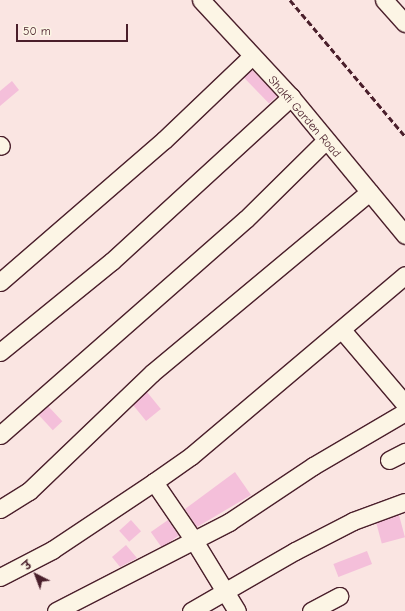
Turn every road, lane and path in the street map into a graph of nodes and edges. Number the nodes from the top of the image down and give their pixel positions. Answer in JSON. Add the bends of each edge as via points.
{"nodes":[{"id":1,"x":201,"y":0,"type":"edge"},
{"id":2,"x":384,"y":0,"type":"edge"},
{"id":3,"x":405,"y":24,"type":"edge"},
{"id":4,"x":251,"y":57,"type":"junction"},
{"id":5,"x":290,"y":97,"type":"junction"},
{"id":6,"x":325,"y":141,"type":"junction"},
{"id":7,"x":369,"y":192,"type":"junction"},
{"id":8,"x":405,"y":235,"type":"edge"},
{"id":9,"x":405,"y":275,"type":"edge"},
{"id":10,"x":0,"y":282,"type":"edge"},
{"id":11,"x":342,"y":330,"type":"junction"},
{"id":12,"x":0,"y":352,"type":"edge"},
{"id":13,"x":405,"y":404,"type":"edge"},
{"id":14,"x":405,"y":412,"type":"edge"},
{"id":15,"x":0,"y":434,"type":"edge"},
{"id":16,"x":405,"y":452,"type":"edge"},
{"id":17,"x":389,"y":460,"type":"dead end"},
{"id":18,"x":154,"y":482,"type":"junction"},
{"id":19,"x":405,"y":502,"type":"edge"},
{"id":20,"x":0,"y":509,"type":"edge"},
{"id":21,"x":193,"y":539,"type":"junction"},
{"id":22,"x":0,"y":577,"type":"edge"},
{"id":23,"x":225,"y":593,"type":"junction"},
{"id":24,"x":339,"y":596,"type":"dead end"},
{"id":25,"x":56,"y":611,"type":"edge"},
{"id":26,"x":191,"y":611,"type":"edge"},
{"id":27,"x":237,"y":611,"type":"edge"},
{"id":28,"x":311,"y":611,"type":"edge"}],
"edges":[{"from":1,"to":4,"type":"street","name":"Shakti Garden Road"},
{"from":2,"to":3,"type":"street"},
{"from":4,"to":5,"type":"street","name":"Shakti Garden Road"},
{"from":4,"to":10,"type":"street","via":[[164,140]]},
{"from":5,"to":6,"type":"street","name":"Shakti Garden Road"},
{"from":5,"to":12,"type":"street","via":[[107,266]]},
{"from":6,"to":7,"type":"street","name":"Shakti Garden Road"},
{"from":6,"to":15,"type":"street","via":[[246,218]]},
{"from":7,"to":8,"type":"street","name":"Shakti Garden Road"},
{"from":7,"to":20,"type":"street","via":[[152,373],[29,492]]},
{"from":9,"to":11,"type":"street"},
{"from":11,"to":13,"type":"street"},
{"from":11,"to":18,"type":"street","via":[[192,456]]},
{"from":14,"to":21,"type":"street","via":[[313,466],[229,522]]},
{"from":16,"to":17,"type":"street"},
{"from":18,"to":21,"type":"street"},
{"from":18,"to":22,"type":"street","via":[[52,550]]},
{"from":19,"to":23,"type":"street","via":[[354,521],[289,554]]},
{"from":21,"to":23,"type":"street"},
{"from":21,"to":25,"type":"street"},
{"from":23,"to":26,"type":"street"},
{"from":23,"to":27,"type":"street"},
{"from":24,"to":28,"type":"street"}]}
